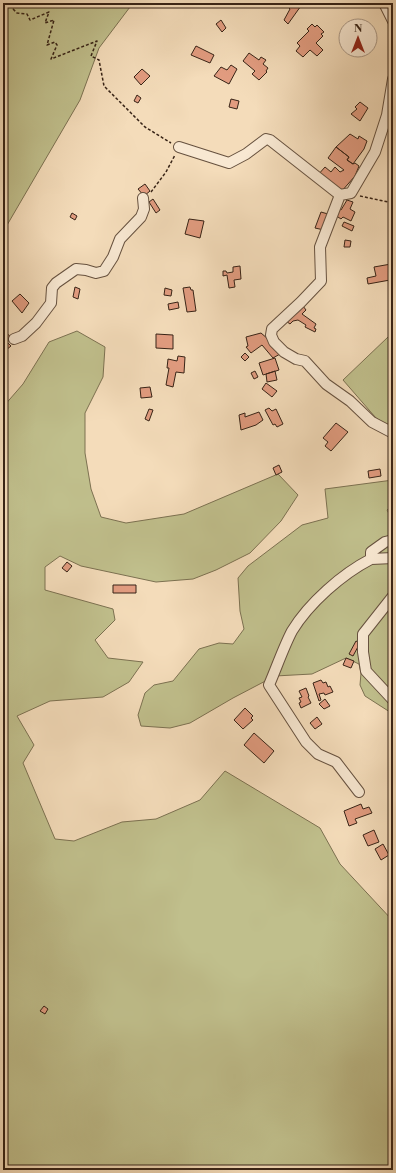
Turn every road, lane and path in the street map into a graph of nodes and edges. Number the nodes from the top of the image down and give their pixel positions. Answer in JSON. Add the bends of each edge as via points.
{"nodes":[{"id":1,"x":384,"y":3,"type":"edge"},
{"id":2,"x":20,"y":5,"type":"dead end"},
{"id":3,"x":393,"y":21,"type":"edge"},
{"id":4,"x":393,"y":79,"type":"edge"},
{"id":5,"x":179,"y":147,"type":"junction"},
{"id":6,"x":350,"y":193,"type":"junction"},
{"id":7,"x":340,"y":195,"type":"junction"},
{"id":8,"x":143,"y":198,"type":"joint"},
{"id":9,"x":393,"y":203,"type":"edge"},
{"id":10,"x":14,"y":339,"type":"dead end"},
{"id":11,"x":393,"y":433,"type":"edge"},
{"id":12,"x":393,"y":540,"type":"edge"},
{"id":13,"x":393,"y":558,"type":"edge"},
{"id":14,"x":371,"y":559,"type":"junction"},
{"id":15,"x":393,"y":596,"type":"edge"},
{"id":16,"x":393,"y":700,"type":"edge"},
{"id":17,"x":359,"y":792,"type":"dead end"}],
"edges":[{"from":1,"to":3,"type":"street"},
{"from":2,"to":5,"type":"path","via":[[12,8],[16,13],[27,14],[30,20],[49,12],[45,23],[54,20],[47,45],[55,42],[57,46],[51,59],[97,40],[91,56],[99,60],[104,86],[145,127]]},
{"from":4,"to":6,"type":"street","via":[[387,115],[375,152]]},
{"from":5,"to":7,"type":"street","via":[[229,163],[266,139],[270,140]]},
{"from":5,"to":8,"type":"path","via":[[166,172],[153,190]]},
{"from":6,"to":7,"type":"street"},
{"from":6,"to":9,"type":"path"},
{"from":7,"to":11,"type":"street","via":[[320,247],[321,281],[272,329],[271,334],[274,342],[284,352],[296,359],[305,360],[326,384],[372,422]]},
{"from":8,"to":10,"type":"street","via":[[144,209],[141,217],[120,239],[104,271],[96,273],[76,269],[56,283],[52,288],[51,303],[36,323],[22,336]]},
{"from":12,"to":14,"type":"street","via":[[385,542],[371,552]]},
{"from":13,"to":14,"type":"street"},
{"from":14,"to":17,"type":"street","via":[[353,568],[314,603],[292,631],[269,685],[306,742],[318,754],[336,762]]},
{"from":15,"to":16,"type":"street","via":[[363,634],[362,652],[366,671]]}]}
